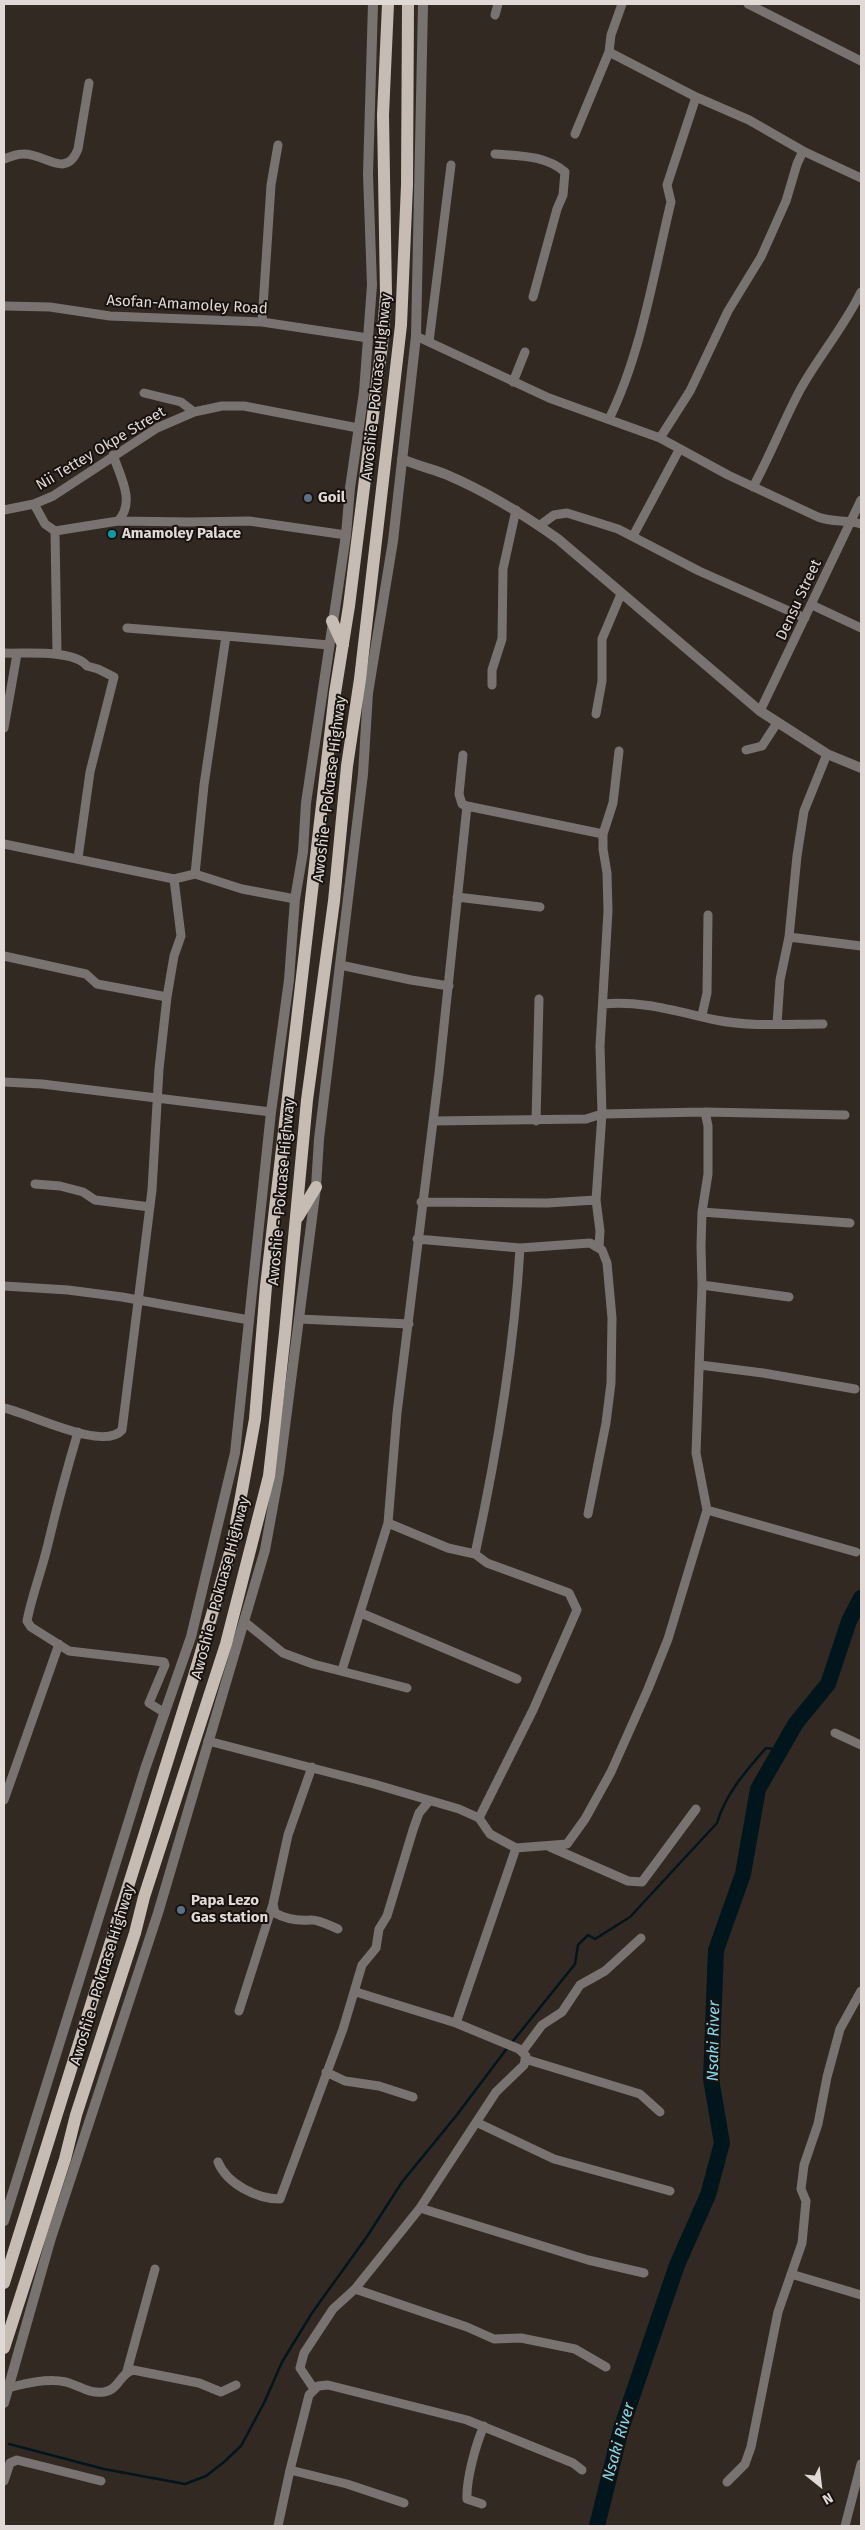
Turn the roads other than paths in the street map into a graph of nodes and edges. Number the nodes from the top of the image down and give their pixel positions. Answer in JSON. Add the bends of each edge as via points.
{"nodes":[{"id":1,"x":373,"y":4,"type":"edge"},
{"id":2,"x":388,"y":4,"type":"edge"},
{"id":3,"x":408,"y":4,"type":"edge"},
{"id":4,"x":423,"y":4,"type":"edge"},
{"id":5,"x":498,"y":4,"type":"edge"},
{"id":6,"x":622,"y":4,"type":"edge"},
{"id":7,"x":748,"y":4,"type":"edge"},
{"id":8,"x":495,"y":15,"type":"dead end"},
{"id":9,"x":610,"y":52,"type":"junction"},
{"id":10,"x":861,"y":61,"type":"edge"},
{"id":11,"x":407,"y":66,"type":"junction"},
{"id":12,"x":385,"y":67,"type":"junction"},
{"id":13,"x":89,"y":83,"type":"dead end"},
{"id":14,"x":696,"y":97,"type":"junction"},
{"id":15,"x":575,"y":134,"type":"dead end"},
{"id":16,"x":278,"y":145,"type":"dead end"},
{"id":17,"x":803,"y":151,"type":"junction"},
{"id":18,"x":495,"y":154,"type":"dead end"},
{"id":19,"x":4,"y":159,"type":"edge"},
{"id":20,"x":451,"y":165,"type":"dead end"},
{"id":21,"x":861,"y":178,"type":"edge"},
{"id":22,"x":861,"y":292,"type":"edge"},
{"id":23,"x":533,"y":297,"type":"dead end"},
{"id":24,"x":4,"y":306,"type":"edge"},
{"id":25,"x":262,"y":322,"type":"junction"},
{"id":26,"x":416,"y":336,"type":"junction"},
{"id":27,"x":368,"y":338,"type":"junction"},
{"id":28,"x":429,"y":342,"type":"junction"},
{"id":29,"x":525,"y":352,"type":"dead end"},
{"id":30,"x":513,"y":382,"type":"junction"},
{"id":31,"x":144,"y":393,"type":"dead end"},
{"id":32,"x":194,"y":412,"type":"junction"},
{"id":33,"x":609,"y":419,"type":"junction"},
{"id":34,"x":358,"y":428,"type":"junction"},
{"id":35,"x":660,"y":438,"type":"junction"},
{"id":36,"x":679,"y":450,"type":"junction"},
{"id":37,"x":113,"y":455,"type":"junction"},
{"id":38,"x":402,"y":459,"type":"junction"},
{"id":39,"x":753,"y":487,"type":"junction"},
{"id":40,"x":861,"y":500,"type":"edge"},
{"id":41,"x":34,"y":504,"type":"junction"},
{"id":42,"x":4,"y":510,"type":"edge"},
{"id":43,"x":516,"y":510,"type":"junction"},
{"id":44,"x":118,"y":521,"type":"junction"},
{"id":45,"x":851,"y":521,"type":"junction"},
{"id":46,"x":861,"y":524,"type":"edge"},
{"id":47,"x":540,"y":526,"type":"junction"},
{"id":48,"x":55,"y":531,"type":"junction"},
{"id":49,"x":346,"y":535,"type":"junction"},
{"id":50,"x":633,"y":536,"type":"junction"},
{"id":51,"x":621,"y":594,"type":"junction"},
{"id":52,"x":812,"y":605,"type":"junction"},
{"id":53,"x":805,"y":618,"type":"junction"},
{"id":54,"x":332,"y":621,"type":"junction"},
{"id":55,"x":126,"y":628,"type":"dead end"},
{"id":56,"x":861,"y":628,"type":"edge"},
{"id":57,"x":226,"y":636,"type":"junction"},
{"id":58,"x":329,"y":645,"type":"junction"},
{"id":59,"x":343,"y":645,"type":"junction"},
{"id":60,"x":4,"y":653,"type":"edge"},
{"id":61,"x":17,"y":654,"type":"junction"},
{"id":62,"x":57,"y":654,"type":"junction"},
{"id":63,"x":492,"y":685,"type":"dead end"},
{"id":64,"x":760,"y":711,"type":"junction"},
{"id":65,"x":596,"y":714,"type":"dead end"},
{"id":66,"x":777,"y":723,"type":"junction"},
{"id":67,"x":4,"y":728,"type":"edge"},
{"id":68,"x":746,"y":750,"type":"dead end"},
{"id":69,"x":619,"y":751,"type":"dead end"},
{"id":70,"x":827,"y":754,"type":"junction"},
{"id":71,"x":463,"y":755,"type":"dead end"},
{"id":72,"x":861,"y":768,"type":"edge"},
{"id":73,"x":467,"y":806,"type":"junction"},
{"id":74,"x":603,"y":834,"type":"junction"},
{"id":75,"x":4,"y":844,"type":"edge"},
{"id":76,"x":78,"y":858,"type":"junction"},
{"id":77,"x":194,"y":874,"type":"junction"},
{"id":78,"x":174,"y":879,"type":"junction"},
{"id":79,"x":457,"y":897,"type":"junction"},
{"id":80,"x":295,"y":899,"type":"junction"},
{"id":81,"x":540,"y":907,"type":"dead end"},
{"id":82,"x":708,"y":915,"type":"dead end"},
{"id":83,"x":789,"y":937,"type":"junction"},
{"id":84,"x":861,"y":946,"type":"edge"},
{"id":85,"x":4,"y":956,"type":"edge"},
{"id":86,"x":340,"y":965,"type":"junction"},
{"id":87,"x":449,"y":986,"type":"junction"},
{"id":88,"x":167,"y":997,"type":"junction"},
{"id":89,"x":539,"y":999,"type":"dead end"},
{"id":90,"x":603,"y":1004,"type":"junction"},
{"id":91,"x":702,"y":1016,"type":"junction"},
{"id":92,"x":777,"y":1024,"type":"junction"},
{"id":93,"x":823,"y":1024,"type":"dead end"},
{"id":94,"x":4,"y":1082,"type":"edge"},
{"id":95,"x":158,"y":1100,"type":"junction"},
{"id":96,"x":271,"y":1112,"type":"junction"},
{"id":97,"x":705,"y":1112,"type":"junction"},
{"id":98,"x":602,"y":1114,"type":"junction"},
{"id":99,"x":845,"y":1115,"type":"dead end"},
{"id":100,"x":536,"y":1120,"type":"junction"},
{"id":101,"x":433,"y":1121,"type":"junction"},
{"id":102,"x":34,"y":1184,"type":"dead end"},
{"id":103,"x":316,"y":1187,"type":"junction"},
{"id":104,"x":596,"y":1200,"type":"junction"},
{"id":105,"x":421,"y":1202,"type":"junction"},
{"id":106,"x":150,"y":1207,"type":"junction"},
{"id":107,"x":702,"y":1212,"type":"junction"},
{"id":108,"x":296,"y":1220,"type":"junction"},
{"id":109,"x":850,"y":1223,"type":"dead end"},
{"id":110,"x":417,"y":1239,"type":"junction"},
{"id":111,"x":599,"y":1247,"type":"junction"},
{"id":112,"x":520,"y":1248,"type":"junction"},
{"id":113,"x":702,"y":1285,"type":"junction"},
{"id":114,"x":4,"y":1286,"type":"edge"},
{"id":115,"x":789,"y":1297,"type":"dead end"},
{"id":116,"x":138,"y":1300,"type":"junction"},
{"id":117,"x":299,"y":1319,"type":"junction"},
{"id":118,"x":249,"y":1320,"type":"junction"},
{"id":119,"x":409,"y":1324,"type":"junction"},
{"id":120,"x":700,"y":1366,"type":"junction"},
{"id":121,"x":855,"y":1389,"type":"dead end"},
{"id":122,"x":4,"y":1408,"type":"edge"},
{"id":123,"x":78,"y":1432,"type":"junction"},
{"id":124,"x":707,"y":1510,"type":"junction"},
{"id":125,"x":588,"y":1514,"type":"dead end"},
{"id":126,"x":388,"y":1523,"type":"junction"},
{"id":127,"x":856,"y":1552,"type":"dead end"},
{"id":128,"x":474,"y":1554,"type":"junction"},
{"id":129,"x":361,"y":1613,"type":"junction"},
{"id":130,"x":246,"y":1623,"type":"junction"},
{"id":131,"x":59,"y":1644,"type":"junction"},
{"id":132,"x":342,"y":1670,"type":"junction"},
{"id":133,"x":194,"y":1676,"type":"junction"},
{"id":134,"x":517,"y":1679,"type":"dead end"},
{"id":135,"x":211,"y":1688,"type":"junction"},
{"id":136,"x":407,"y":1688,"type":"dead end"},
{"id":137,"x":165,"y":1713,"type":"junction"},
{"id":138,"x":835,"y":1733,"type":"dead end"},
{"id":139,"x":208,"y":1741,"type":"junction"},
{"id":140,"x":861,"y":1744,"type":"edge"},
{"id":141,"x":312,"y":1767,"type":"junction"},
{"id":142,"x":4,"y":1800,"type":"edge"},
{"id":143,"x":429,"y":1801,"type":"junction"},
{"id":144,"x":696,"y":1810,"type":"dead end"},
{"id":145,"x":479,"y":1818,"type":"junction"},
{"id":146,"x":550,"y":1847,"type":"junction"},
{"id":147,"x":516,"y":1848,"type":"junction"},
{"id":148,"x":272,"y":1904,"type":"junction"},
{"id":149,"x":338,"y":1929,"type":"dead end"},
{"id":150,"x":641,"y":1938,"type":"dead end"},
{"id":151,"x":861,"y":1991,"type":"edge"},
{"id":152,"x":356,"y":1992,"type":"junction"},
{"id":153,"x":238,"y":2011,"type":"dead end"},
{"id":154,"x":456,"y":2023,"type":"junction"},
{"id":155,"x":524,"y":2056,"type":"junction"},
{"id":156,"x":326,"y":2072,"type":"junction"},
{"id":157,"x":413,"y":2097,"type":"dead end"},
{"id":158,"x":660,"y":2112,"type":"dead end"},
{"id":159,"x":478,"y":2122,"type":"junction"},
{"id":160,"x":45,"y":2150,"type":"junction"},
{"id":161,"x":65,"y":2159,"type":"junction"},
{"id":162,"x":218,"y":2162,"type":"dead end"},
{"id":163,"x":670,"y":2191,"type":"dead end"},
{"id":164,"x":420,"y":2208,"type":"junction"},
{"id":165,"x":4,"y":2221,"type":"edge"},
{"id":166,"x":155,"y":2269,"type":"dead end"},
{"id":167,"x":644,"y":2273,"type":"dead end"},
{"id":168,"x":791,"y":2274,"type":"junction"},
{"id":169,"x":4,"y":2283,"type":"edge"},
{"id":170,"x":355,"y":2289,"type":"junction"},
{"id":171,"x":861,"y":2295,"type":"edge"},
{"id":172,"x":4,"y":2348,"type":"edge"},
{"id":173,"x":606,"y":2367,"type":"dead end"},
{"id":174,"x":127,"y":2372,"type":"junction"},
{"id":175,"x":236,"y":2385,"type":"dead end"},
{"id":176,"x":8,"y":2388,"type":"junction"},
{"id":177,"x":314,"y":2389,"type":"junction"},
{"id":178,"x":4,"y":2403,"type":"edge"},
{"id":179,"x":484,"y":2426,"type":"junction"},
{"id":180,"x":861,"y":2464,"type":"edge"},
{"id":181,"x":290,"y":2470,"type":"junction"},
{"id":182,"x":582,"y":2470,"type":"dead end"},
{"id":183,"x":4,"y":2480,"type":"edge"},
{"id":184,"x":101,"y":2481,"type":"dead end"},
{"id":185,"x":727,"y":2482,"type":"dead end"},
{"id":186,"x":852,"y":2501,"type":"junction"},
{"id":187,"x":404,"y":2503,"type":"dead end"},
{"id":188,"x":482,"y":2504,"type":"dead end"},
{"id":189,"x":861,"y":2506,"type":"edge"},
{"id":190,"x":278,"y":2526,"type":"edge"},
{"id":191,"x":845,"y":2526,"type":"edge"}],
"edges":[{"from":1,"to":27,"type":"street","via":[[368,174],[372,284]]},
{"from":2,"to":12,"type":"main road","name":"Awoshie - Pokuase Highway"},
{"from":3,"to":11,"type":"main road","name":"Awoshie - Pokuase Highway"},
{"from":4,"to":26,"type":"street"},
{"from":5,"to":8,"type":"street"},
{"from":6,"to":9,"type":"street","via":[[611,35]]},
{"from":7,"to":10,"type":"street"},
{"from":9,"to":14,"type":"street"},
{"from":9,"to":15,"type":"street"},
{"from":11,"to":12,"type":"main road"},
{"from":11,"to":108,"type":"main road","name":"Awoshie - Pokuase Highway","via":[[407,185],[401,325],[347,766],[334,901],[307,1100]]},
{"from":12,"to":59,"type":"main road","name":"Awoshie - Pokuase Highway","via":[[384,324]]},
{"from":13,"to":19,"type":"street","via":[[74,158],[59,165],[24,154]]},
{"from":14,"to":17,"type":"street","via":[[749,120]]},
{"from":14,"to":33,"type":"street","via":[[667,185],[671,202],[632,361]]},
{"from":16,"to":25,"type":"street","via":[[271,185]]},
{"from":17,"to":21,"type":"street"},
{"from":17,"to":35,"type":"street","via":[[786,201],[761,257],[728,311],[687,398]]},
{"from":18,"to":23,"type":"street","via":[[534,156],[559,166],[565,172],[563,195]]},
{"from":20,"to":28,"type":"street"},
{"from":22,"to":39,"type":"street","via":[[848,320],[800,390]]},
{"from":24,"to":25,"type":"street","name":"Asofan-Amamoley Road","via":[[50,307],[110,316]]},
{"from":25,"to":27,"type":"street","name":"Asofan-Amamoley Road"},
{"from":26,"to":28,"type":"street"},
{"from":26,"to":38,"type":"street"},
{"from":27,"to":34,"type":"street"},
{"from":28,"to":30,"type":"street"},
{"from":29,"to":30,"type":"street"},
{"from":30,"to":33,"type":"street"},
{"from":31,"to":32,"type":"street","via":[[180,402]]},
{"from":32,"to":34,"type":"street","name":"Nii Tettey Okpe Street","via":[[222,406],[244,406]]},
{"from":32,"to":37,"type":"street","name":"Nii Tettey Okpe Street","via":[[157,428]]},
{"from":33,"to":35,"type":"street"},
{"from":34,"to":49,"type":"street"},
{"from":35,"to":36,"type":"street"},
{"from":36,"to":39,"type":"street"},
{"from":36,"to":50,"type":"street"},
{"from":37,"to":41,"type":"street","name":"Nii Tettey Okpe Street","via":[[53,496]]},
{"from":37,"to":44,"type":"street","via":[[127,494],[125,514]]},
{"from":38,"to":43,"type":"street","via":[[443,473]]},
{"from":38,"to":86,"type":"street","via":[[393,541],[368,693],[363,774]]},
{"from":39,"to":45,"type":"street","via":[[832,522]]},
{"from":40,"to":45,"type":"street","name":"Densu Street"},
{"from":41,"to":42,"type":"street","name":"Nii Tettey Okpe Street"},
{"from":41,"to":48,"type":"street","via":[[45,524]]},
{"from":43,"to":47,"type":"street"},
{"from":43,"to":63,"type":"street","via":[[503,569],[502,638],[492,670]]},
{"from":44,"to":48,"type":"street"},
{"from":44,"to":49,"type":"street","via":[[249,520]]},
{"from":45,"to":46,"type":"street"},
{"from":45,"to":52,"type":"street","name":"Densu Street"},
{"from":47,"to":50,"type":"street","via":[[554,515],[567,512]]},
{"from":47,"to":51,"type":"street"},
{"from":48,"to":62,"type":"street"},
{"from":49,"to":54,"type":"street"},
{"from":50,"to":53,"type":"street","via":[[699,571]]},
{"from":51,"to":64,"type":"street"},
{"from":51,"to":65,"type":"street","via":[[602,639],[602,681]]},
{"from":52,"to":53,"type":"street","name":"Densu Street"},
{"from":52,"to":56,"type":"street"},
{"from":53,"to":64,"type":"street","name":"Densu Street"},
{"from":54,"to":58,"type":"street"},
{"from":54,"to":59,"type":"main road"},
{"from":55,"to":57,"type":"street"},
{"from":57,"to":58,"type":"street"},
{"from":57,"to":77,"type":"street"},
{"from":58,"to":80,"type":"street"},
{"from":59,"to":133,"type":"main road","name":"Awoshie - Pokuase Highway","via":[[266,1286],[255,1419],[232,1546]]},
{"from":60,"to":61,"type":"street"},
{"from":61,"to":62,"type":"street"},
{"from":61,"to":67,"type":"street"},
{"from":62,"to":76,"type":"street","via":[[83,661],[87,666],[112,674],[115,680],[90,772]]},
{"from":64,"to":66,"type":"street"},
{"from":66,"to":68,"type":"street","via":[[762,746]]},
{"from":66,"to":70,"type":"street"},
{"from":69,"to":74,"type":"street","via":[[613,803]]},
{"from":70,"to":72,"type":"street"},
{"from":70,"to":83,"type":"street","via":[[804,810]]},
{"from":71,"to":73,"type":"street","via":[[459,794],[462,804]]},
{"from":73,"to":74,"type":"street"},
{"from":73,"to":79,"type":"street"},
{"from":74,"to":90,"type":"street","via":[[608,911]]},
{"from":75,"to":76,"type":"street"},
{"from":76,"to":78,"type":"street"},
{"from":77,"to":78,"type":"street"},
{"from":77,"to":80,"type":"street","via":[[242,889]]},
{"from":78,"to":88,"type":"street","via":[[181,936]]},
{"from":79,"to":81,"type":"street"},
{"from":79,"to":87,"type":"street"},
{"from":80,"to":96,"type":"street","via":[[289,980]]},
{"from":82,"to":91,"type":"street","via":[[707,993]]},
{"from":83,"to":84,"type":"street"},
{"from":83,"to":92,"type":"street","via":[[780,980]]},
{"from":85,"to":88,"type":"street","via":[[86,974],[96,984]]},
{"from":86,"to":87,"type":"street"},
{"from":86,"to":103,"type":"street"},
{"from":87,"to":101,"type":"street"},
{"from":88,"to":95,"type":"street"},
{"from":89,"to":100,"type":"street"},
{"from":90,"to":91,"type":"street","via":[[635,1004]]},
{"from":90,"to":98,"type":"street","via":[[600,1046]]},
{"from":91,"to":92,"type":"street","via":[[742,1023]]},
{"from":92,"to":93,"type":"street"},
{"from":94,"to":95,"type":"street"},
{"from":95,"to":96,"type":"street"},
{"from":95,"to":106,"type":"street"},
{"from":96,"to":118,"type":"street"},
{"from":97,"to":98,"type":"street"},
{"from":97,"to":99,"type":"street"},
{"from":97,"to":107,"type":"street","via":[[708,1174]]},
{"from":98,"to":100,"type":"street","via":[[586,1119]]},
{"from":98,"to":104,"type":"street"},
{"from":100,"to":101,"type":"street"},
{"from":101,"to":105,"type":"street"},
{"from":102,"to":106,"type":"street","via":[[83,1192],[95,1200]]},
{"from":103,"to":108,"type":"main road"},
{"from":103,"to":117,"type":"street"},
{"from":104,"to":105,"type":"street"},
{"from":104,"to":111,"type":"street"},
{"from":105,"to":110,"type":"street"},
{"from":106,"to":116,"type":"street"},
{"from":107,"to":109,"type":"street"},
{"from":107,"to":113,"type":"street"},
{"from":108,"to":135,"type":"main road","name":"Awoshie - Pokuase Highway","via":[[269,1476],[226,1644]]},
{"from":110,"to":112,"type":"street"},
{"from":110,"to":119,"type":"street"},
{"from":111,"to":112,"type":"street","via":[[590,1244]]},
{"from":111,"to":125,"type":"street","via":[[607,1263],[612,1318],[612,1383]]},
{"from":112,"to":128,"type":"street","via":[[514,1335]]},
{"from":113,"to":115,"type":"street"},
{"from":113,"to":120,"type":"street"},
{"from":114,"to":116,"type":"street","via":[[68,1290]]},
{"from":116,"to":118,"type":"street"},
{"from":116,"to":123,"type":"street","via":[[122,1430],[106,1438]]},
{"from":117,"to":119,"type":"street"},
{"from":117,"to":130,"type":"street","via":[[279,1473],[265,1550]]},
{"from":118,"to":137,"type":"street","via":[[235,1453],[190,1637]]},
{"from":119,"to":126,"type":"street","via":[[397,1412]]},
{"from":120,"to":121,"type":"street"},
{"from":120,"to":124,"type":"street","via":[[696,1453]]},
{"from":122,"to":123,"type":"street"},
{"from":123,"to":131,"type":"street","via":[[58,1498],[48,1546],[33,1589],[27,1622]]},
{"from":124,"to":127,"type":"street"},
{"from":124,"to":146,"type":"street","via":[[668,1639],[612,1772],[567,1844]]},
{"from":126,"to":128,"type":"street","via":[[448,1548]]},
{"from":126,"to":129,"type":"street"},
{"from":128,"to":145,"type":"street","via":[[487,1563],[569,1593],[577,1610],[533,1710]]},
{"from":129,"to":132,"type":"street"},
{"from":129,"to":134,"type":"street"},
{"from":130,"to":132,"type":"street","via":[[283,1653]]},
{"from":130,"to":139,"type":"street"},
{"from":131,"to":137,"type":"street","via":[[68,1651],[164,1662],[149,1703]]},
{"from":131,"to":142,"type":"street"},
{"from":132,"to":136,"type":"street"},
{"from":133,"to":135,"type":"main road"},
{"from":133,"to":160,"type":"main road","name":"Awoshie - Pokuase Highway"},
{"from":135,"to":161,"type":"main road","name":"Awoshie - Pokuase Highway","via":[[76,2115]]},
{"from":137,"to":165,"type":"street"},
{"from":138,"to":140,"type":"street"},
{"from":139,"to":141,"type":"street"},
{"from":139,"to":176,"type":"street","via":[[158,1913],[51,2238]]},
{"from":141,"to":143,"type":"street"},
{"from":141,"to":148,"type":"street","via":[[288,1835]]},
{"from":143,"to":145,"type":"street"},
{"from":143,"to":152,"type":"street","via":[[419,1813],[387,1916],[379,1929],[376,1948],[362,1965]]},
{"from":144,"to":146,"type":"street","via":[[642,1882],[628,1881]]},
{"from":145,"to":147,"type":"street","via":[[490,1834]]},
{"from":146,"to":147,"type":"street"},
{"from":147,"to":154,"type":"street"},
{"from":148,"to":149,"type":"street","via":[[274,1912],[280,1916],[305,1922],[310,1920]]},
{"from":148,"to":153,"type":"street"},
{"from":150,"to":155,"type":"street","via":[[605,1971],[580,1985],[562,2012],[542,2025]]},
{"from":151,"to":168,"type":"street","via":[[840,2029],[826,2077],[818,2124],[804,2165],[801,2189],[806,2201],[802,2243]]},
{"from":152,"to":154,"type":"street"},
{"from":152,"to":156,"type":"street"},
{"from":154,"to":155,"type":"street"},
{"from":155,"to":158,"type":"street","via":[[640,2094]]},
{"from":155,"to":159,"type":"street","via":[[524,2065],[496,2092]]},
{"from":156,"to":157,"type":"street","via":[[345,2081],[379,2086]]},
{"from":156,"to":162,"type":"street","via":[[280,2199],[266,2199],[253,2194],[222,2171]]},
{"from":159,"to":163,"type":"street","via":[[554,2159]]},
{"from":159,"to":164,"type":"street"},
{"from":160,"to":161,"type":"main road"},
{"from":160,"to":169,"type":"main road","name":"Awoshie - Pokuase Highway"},
{"from":161,"to":172,"type":"main road","name":"Awoshie - Pokuase Highway"},
{"from":164,"to":167,"type":"street","via":[[588,2260]]},
{"from":164,"to":170,"type":"street"},
{"from":166,"to":174,"type":"street"},
{"from":168,"to":171,"type":"street"},
{"from":168,"to":185,"type":"street","via":[[778,2312],[751,2448],[746,2464]]},
{"from":170,"to":173,"type":"street","via":[[494,2339],[521,2338],[575,2349]]},
{"from":170,"to":177,"type":"street","via":[[333,2309],[304,2353],[300,2371]]},
{"from":174,"to":175,"type":"street","via":[[141,2370],[199,2383],[221,2392]]},
{"from":174,"to":176,"type":"street","via":[[118,2385],[106,2392],[87,2392],[68,2382],[52,2380]]},
{"from":176,"to":178,"type":"street"},
{"from":177,"to":179,"type":"street","via":[[328,2385]]},
{"from":177,"to":181,"type":"street"},
{"from":179,"to":182,"type":"street","via":[[573,2463]]},
{"from":179,"to":188,"type":"street","via":[[466,2487],[467,2498]]},
{"from":180,"to":186,"type":"street"},
{"from":181,"to":187,"type":"street"},
{"from":181,"to":190,"type":"street"},
{"from":183,"to":184,"type":"street","via":[[10,2462],[18,2460]]},
{"from":186,"to":189,"type":"street"},
{"from":186,"to":191,"type":"street"}]}
